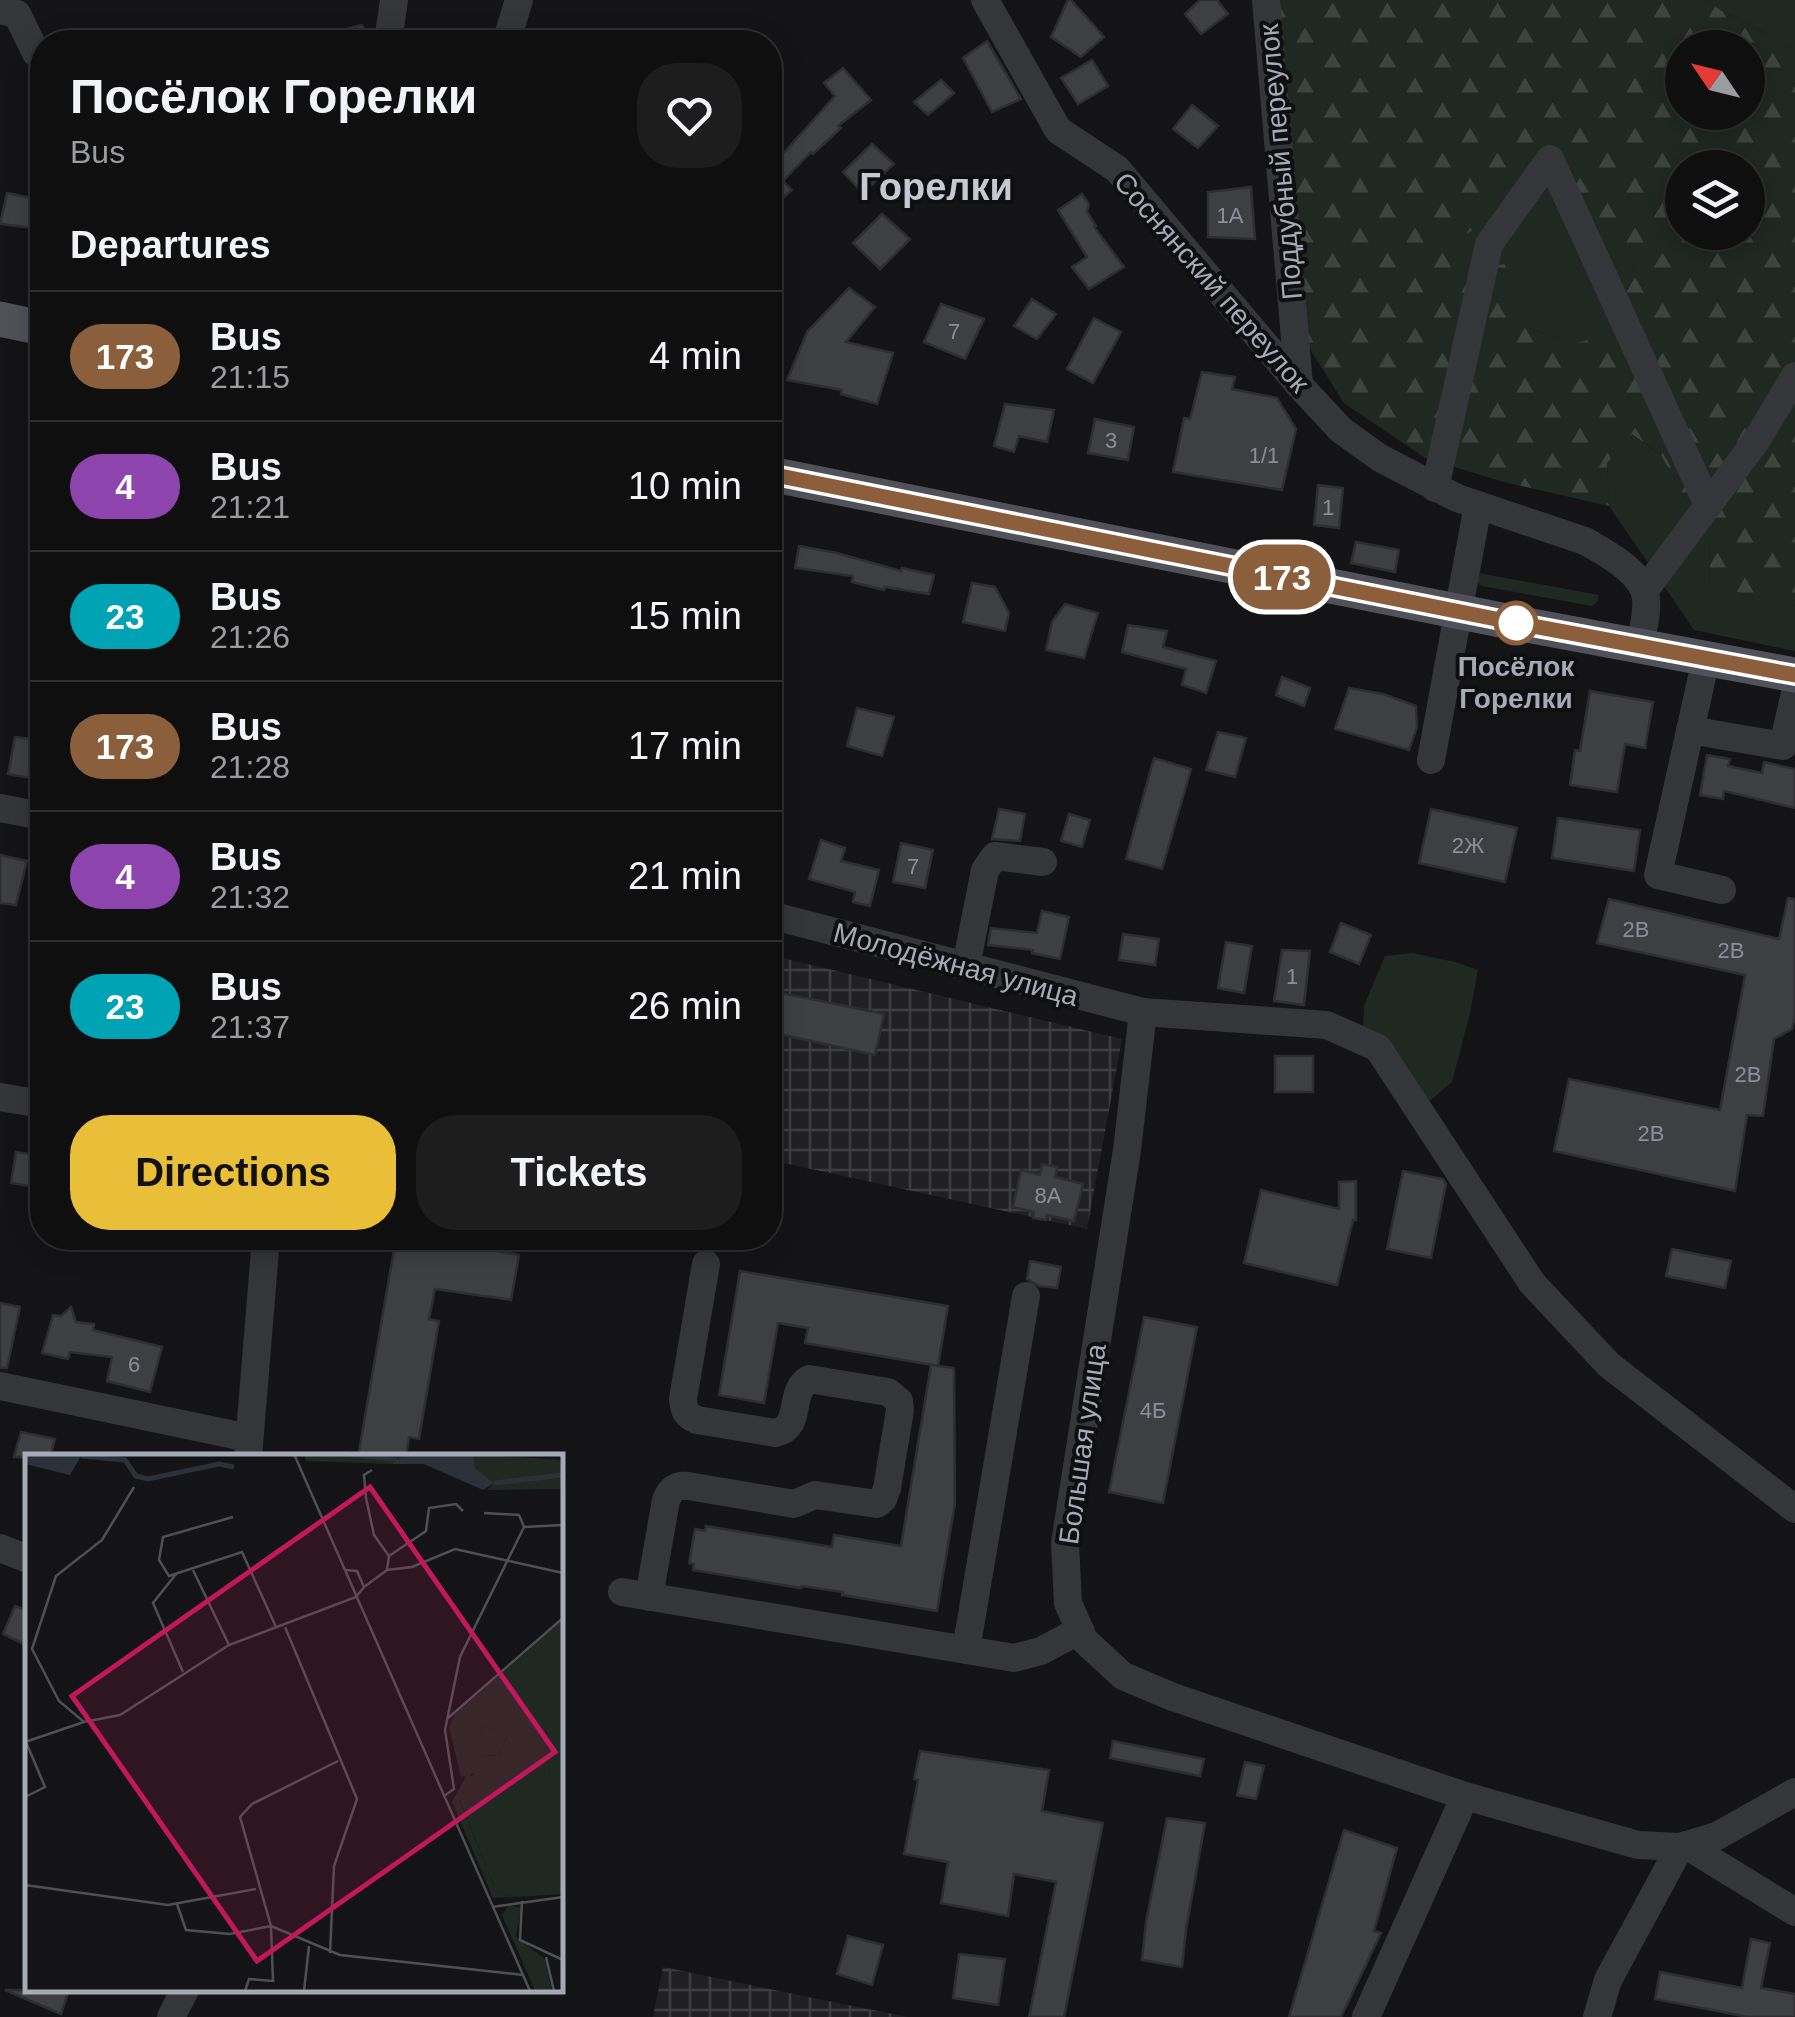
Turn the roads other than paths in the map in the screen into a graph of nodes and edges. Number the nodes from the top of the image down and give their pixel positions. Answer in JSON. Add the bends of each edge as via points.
{"nodes":[{"id":1,"x":394,"y":0,"type":"edge"},
{"id":2,"x":519,"y":0,"type":"edge"},
{"id":3,"x":985,"y":0,"type":"edge"},
{"id":4,"x":1266,"y":0,"type":"edge"},
{"id":5,"x":0,"y":10,"type":"edge"},
{"id":6,"x":390,"y":30,"type":"edge"},
{"id":7,"x":510,"y":30,"type":"edge"},
{"id":8,"x":30,"y":41,"type":"edge"},
{"id":9,"x":0,"y":320,"type":"edge"},
{"id":10,"x":30,"y":326,"type":"edge"},
{"id":11,"x":1795,"y":376,"type":"edge"},
{"id":12,"x":1299,"y":385,"type":"junction"},
{"id":13,"x":782,"y":476,"type":"edge"},
{"id":14,"x":1436,"y":488,"type":"junction"},
{"id":15,"x":1478,"y":505,"type":"junction"},
{"id":16,"x":1708,"y":505,"type":"junction"},
{"id":17,"x":1644,"y":590,"type":"junction"},
{"id":18,"x":1460,"y":611,"type":"junction"},
{"id":19,"x":1640,"y":646,"type":"junction"},
{"id":20,"x":1706,"y":659,"type":"junction"},
{"id":21,"x":1795,"y":675,"type":"edge"},
{"id":22,"x":1795,"y":694,"type":"edge"},
{"id":23,"x":1690,"y":730,"type":"junction"},
{"id":24,"x":1789,"y":747,"type":"edge"},
{"id":25,"x":1430,"y":760,"type":"dead end"},
{"id":26,"x":0,"y":808,"type":"edge"},
{"id":27,"x":30,"y":814,"type":"edge"},
{"id":28,"x":1043,"y":862,"type":"dead end"},
{"id":29,"x":1722,"y":890,"type":"dead end"},
{"id":30,"x":782,"y":918,"type":"edge"},
{"id":31,"x":966,"y":966,"type":"junction"},
{"id":32,"x":1143,"y":1012,"type":"junction"},
{"id":33,"x":0,"y":1097,"type":"edge"},
{"id":34,"x":30,"y":1102,"type":"edge"},
{"id":35,"x":265,"y":1250,"type":"edge"},
{"id":36,"x":706,"y":1264,"type":"dead end"},
{"id":37,"x":1026,"y":1296,"type":"dead end"},
{"id":38,"x":0,"y":1386,"type":"edge"},
{"id":39,"x":248,"y":1447,"type":"edge"},
{"id":40,"x":1795,"y":1509,"type":"edge"},
{"id":41,"x":0,"y":1548,"type":"edge"},
{"id":42,"x":25,"y":1558,"type":"edge"},
{"id":43,"x":1080,"y":1630,"type":"junction"},
{"id":44,"x":966,"y":1650,"type":"junction"},
{"id":45,"x":1795,"y":1792,"type":"edge"},
{"id":46,"x":1465,"y":1796,"type":"junction"},
{"id":47,"x":1683,"y":1846,"type":"junction"},
{"id":48,"x":1795,"y":1912,"type":"edge"},
{"id":49,"x":184,"y":1992,"type":"edge"},
{"id":50,"x":171,"y":2017,"type":"edge"},
{"id":51,"x":1366,"y":2017,"type":"edge"},
{"id":52,"x":1597,"y":2017,"type":"edge"}],
"edges":[{"from":1,"to":6,"type":"street"},
{"from":2,"to":7,"type":"street"},
{"from":3,"to":12,"type":"street","name":"Соснянский переулок","via":[[1058,130],[1117,170]]},
{"from":4,"to":12,"type":"street","name":"Поддубный переулок"},
{"from":5,"to":8,"type":"street","via":[[17,14]]},
{"from":9,"to":10,"type":"main road"},
{"from":11,"to":16,"type":"street"},
{"from":12,"to":14,"type":"street","name":"Соснянский переулок","via":[[1341,430]]},
{"from":13,"to":18,"type":"main road"},
{"from":14,"to":15,"type":"street","name":"Соснянский переулок"},
{"from":14,"to":16,"type":"street","via":[[1489,244],[1550,159]]},
{"from":15,"to":17,"type":"street","name":"Соснянский переулок","via":[[1585,541]]},
{"from":15,"to":18,"type":"street"},
{"from":16,"to":17,"type":"street"},
{"from":17,"to":19,"type":"street"},
{"from":18,"to":19,"type":"main road"},
{"from":18,"to":25,"type":"street"},
{"from":19,"to":20,"type":"main road"},
{"from":20,"to":21,"type":"main road"},
{"from":20,"to":23,"type":"street"},
{"from":22,"to":24,"type":"street"},
{"from":23,"to":24,"type":"street"},
{"from":23,"to":29,"type":"street","via":[[1658,875]]},
{"from":26,"to":27,"type":"street"},
{"from":28,"to":31,"type":"street","via":[[995,856],[986,870]]},
{"from":30,"to":31,"type":"street","name":"Молодёжная улица"},
{"from":31,"to":32,"type":"street","name":"Молодёжная улица"},
{"from":32,"to":40,"type":"street","name":"Молодёжная улица","via":[[1326,1026],[1378,1048],[1532,1284],[1609,1365]]},
{"from":32,"to":43,"type":"street","name":"Большая улица","via":[[1065,1543],[1068,1604]]},
{"from":33,"to":34,"type":"street"},
{"from":35,"to":39,"type":"street"},
{"from":36,"to":44,"type":"street","via":[[684,1410],[697,1420],[775,1433],[790,1426],[797,1393],[810,1380],[888,1392],[900,1410],[887,1488],[876,1504],[815,1496],[794,1504],[678,1486],[666,1500],[636,1594]]},
{"from":37,"to":44,"type":"street"},
{"from":38,"to":39,"type":"street"},
{"from":41,"to":42,"type":"street"},
{"from":43,"to":44,"type":"street","via":[[1014,1658]]},
{"from":43,"to":46,"type":"street","name":"Большая улица","via":[[1123,1676]]},
{"from":45,"to":47,"type":"street","name":"Большая улица","via":[[1717,1836]]},
{"from":46,"to":47,"type":"street","name":"Большая улица","via":[[1638,1845]]},
{"from":46,"to":51,"type":"street"},
{"from":47,"to":48,"type":"street"},
{"from":47,"to":52,"type":"street","via":[[1608,1980]]},
{"from":49,"to":50,"type":"street"}]}
